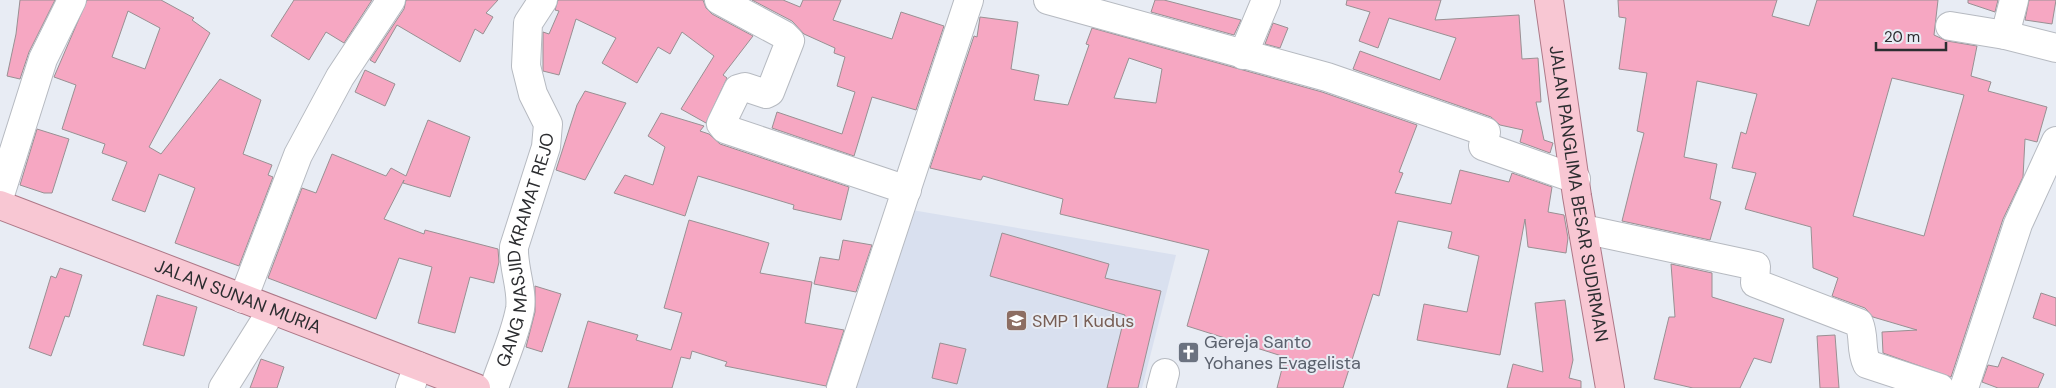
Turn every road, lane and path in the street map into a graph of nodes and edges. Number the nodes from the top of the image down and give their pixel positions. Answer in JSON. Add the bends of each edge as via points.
{"nodes":[{"id":1,"x":72,"y":0,"type":"edge"},
{"id":2,"x":391,"y":0,"type":"edge"},
{"id":3,"x":543,"y":0,"type":"edge"},
{"id":4,"x":719,"y":0,"type":"edge"},
{"id":5,"x":969,"y":0,"type":"edge"},
{"id":6,"x":1048,"y":0,"type":"edge"},
{"id":7,"x":1266,"y":0,"type":"edge"},
{"id":8,"x":1549,"y":0,"type":"edge"},
{"id":9,"x":2014,"y":0,"type":"edge"},
{"id":10,"x":1950,"y":26,"type":"dead end"},
{"id":11,"x":2005,"y":35,"type":"junction"},
{"id":12,"x":2056,"y":48,"type":"edge"},
{"id":13,"x":1243,"y":55,"type":"junction"},
{"id":14,"x":2056,"y":141,"type":"edge"},
{"id":15,"x":1576,"y":179,"type":"junction"},
{"id":16,"x":907,"y":190,"type":"junction"},
{"id":17,"x":0,"y":195,"type":"edge"},
{"id":18,"x":0,"y":205,"type":"edge"},
{"id":19,"x":1582,"y":229,"type":"junction"},
{"id":20,"x":243,"y":299,"type":"junction"},
{"id":21,"x":272,"y":310,"type":"junction"},
{"id":22,"x":414,"y":377,"type":"edge"},
{"id":23,"x":223,"y":388,"type":"edge"},
{"id":24,"x":476,"y":388,"type":"edge"},
{"id":25,"x":494,"y":388,"type":"edge"},
{"id":26,"x":841,"y":388,"type":"edge"},
{"id":27,"x":1610,"y":388,"type":"edge"},
{"id":28,"x":1940,"y":388,"type":"edge"},
{"id":29,"x":1964,"y":388,"type":"edge"}],
"edges":[{"from":1,"to":17,"type":"street","via":[[43,59]]},
{"from":2,"to":20,"type":"street","via":[[340,76],[298,155]]},
{"from":3,"to":25,"type":"street","name":"GANG MASJID KRAMAT REJO","via":[[528,24],[526,66],[533,94],[548,124],[546,147],[514,247],[513,264],[520,308]]},
{"from":4,"to":16,"type":"street","via":[[790,41],[770,92],[766,94],[745,87],[738,89],[721,124],[725,129]]},
{"from":5,"to":16,"type":"street"},
{"from":6,"to":13,"type":"street"},
{"from":7,"to":13,"type":"street"},
{"from":8,"to":15,"type":"main road","name":"JALAN PANGLIMA BESAR SUDIRMAN"},
{"from":9,"to":11,"type":"street"},
{"from":10,"to":11,"type":"street"},
{"from":11,"to":12,"type":"street"},
{"from":13,"to":15,"type":"street","via":[[1327,77],[1486,132],[1483,146]]},
{"from":14,"to":29,"type":"street","via":[[2018,224]]},
{"from":15,"to":19,"type":"main road","name":"JALAN PANGLIMA BESAR SUDIRMAN"},
{"from":16,"to":26,"type":"street"},
{"from":18,"to":20,"type":"main road","name":"JALAN SUNAN MURIA"},
{"from":19,"to":27,"type":"main road","name":"JALAN PANGLIMA BESAR SUDIRMAN"},
{"from":19,"to":28,"type":"street","via":[[1756,266],[1755,283],[1859,322],[1864,334],[1861,350],[1867,364]]},
{"from":20,"to":21,"type":"main road","name":"JALAN SUNAN MURIA"},
{"from":21,"to":22,"type":"main road","name":"JALAN SUNAN MURIA"},
{"from":21,"to":23,"type":"street"},
{"from":22,"to":24,"type":"main road","name":"JALAN SUNAN MURIA"}]}
